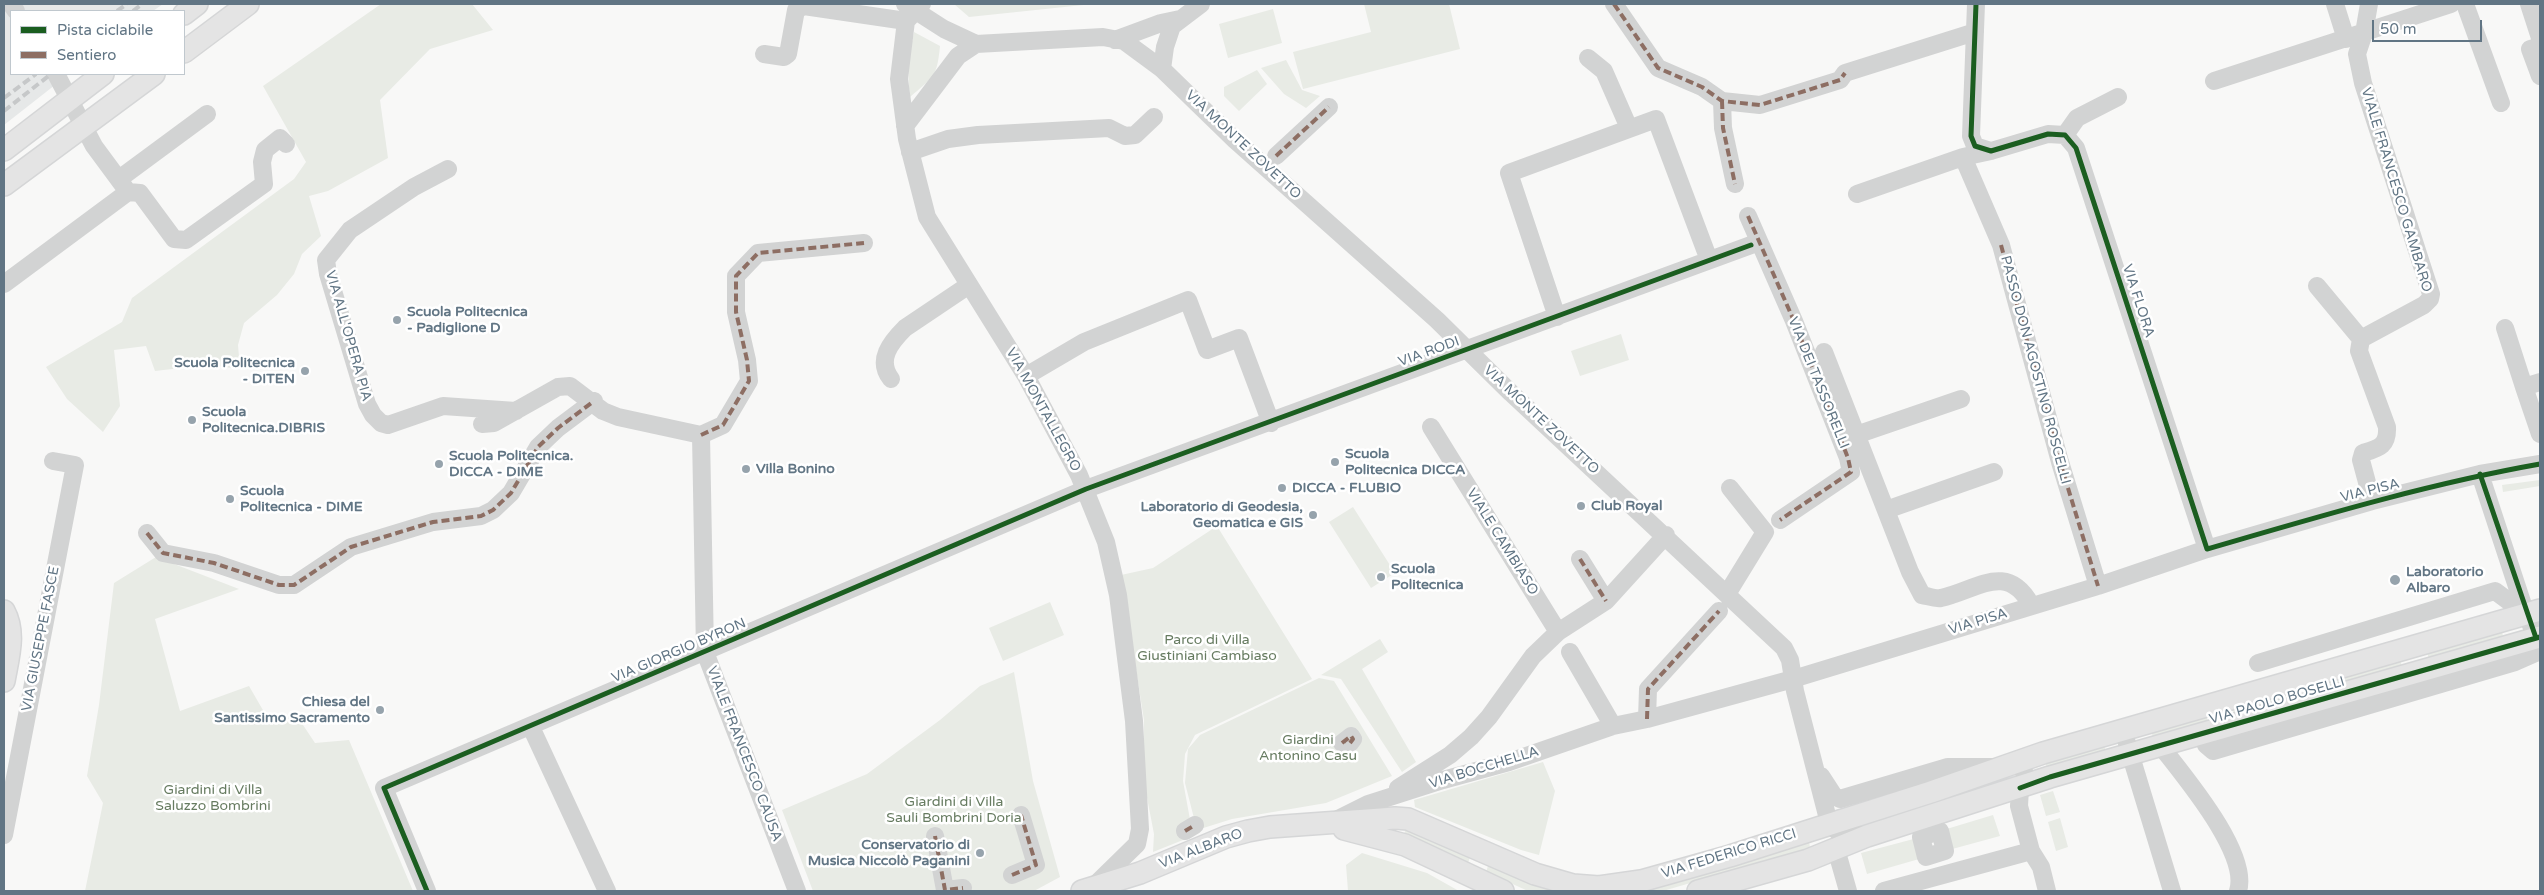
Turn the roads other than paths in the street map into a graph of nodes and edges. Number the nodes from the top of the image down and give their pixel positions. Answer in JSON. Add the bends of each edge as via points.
{"nodes":[{"id":1,"x":197,"y":4,"type":"edge"},
{"id":2,"x":248,"y":4,"type":"edge"},
{"id":3,"x":1614,"y":4,"type":"edge"},
{"id":4,"x":1976,"y":4,"type":"edge"},
{"id":5,"x":2335,"y":4,"type":"edge"},
{"id":6,"x":2369,"y":4,"type":"edge"},
{"id":7,"x":2451,"y":4,"type":"edge"},
{"id":8,"x":2465,"y":4,"type":"edge"},
{"id":9,"x":2528,"y":4,"type":"edge"},
{"id":10,"x":1191,"y":9,"type":"edge"},
{"id":11,"x":912,"y":10,"type":"edge"},
{"id":12,"x":185,"y":13,"type":"edge"},
{"id":13,"x":1975,"y":32,"type":"junction"},
{"id":14,"x":2364,"y":33,"type":"junction"},
{"id":15,"x":2540,"y":38,"type":"edge"},
{"id":16,"x":2346,"y":39,"type":"junction"},
{"id":17,"x":1115,"y":40,"type":"junction"},
{"id":18,"x":976,"y":44,"type":"junction"},
{"id":19,"x":2540,"y":46,"type":"edge"},
{"id":20,"x":185,"y":51,"type":"edge"},
{"id":21,"x":764,"y":54,"type":"dead end"},
{"id":22,"x":1588,"y":58,"type":"dead end"},
{"id":23,"x":1162,"y":69,"type":"junction"},
{"id":24,"x":57,"y":75,"type":"edge"},
{"id":25,"x":102,"y":75,"type":"edge"},
{"id":26,"x":153,"y":75,"type":"edge"},
{"id":27,"x":2540,"y":76,"type":"edge"},
{"id":28,"x":2214,"y":81,"type":"dead end"},
{"id":29,"x":2118,"y":97,"type":"dead end"},
{"id":30,"x":70,"y":99,"type":"junction"},
{"id":31,"x":1722,"y":101,"type":"junction"},
{"id":32,"x":2501,"y":103,"type":"dead end"},
{"id":33,"x":1329,"y":107,"type":"dead end"},
{"id":34,"x":207,"y":114,"type":"dead end"},
{"id":35,"x":1154,"y":117,"type":"dead end"},
{"id":36,"x":906,"y":126,"type":"junction"},
{"id":37,"x":83,"y":127,"type":"junction"},
{"id":38,"x":1629,"y":128,"type":"junction"},
{"id":39,"x":2065,"y":135,"type":"junction"},
{"id":40,"x":286,"y":144,"type":"dead end"},
{"id":41,"x":4,"y":150,"type":"edge"},
{"id":42,"x":1992,"y":151,"type":"junction"},
{"id":43,"x":910,"y":152,"type":"junction"},
{"id":44,"x":1276,"y":156,"type":"dead end"},
{"id":45,"x":1963,"y":157,"type":"junction"},
{"id":46,"x":448,"y":169,"type":"dead end"},
{"id":47,"x":1734,"y":184,"type":"dead end"},
{"id":48,"x":4,"y":185,"type":"edge"},
{"id":49,"x":124,"y":186,"type":"junction"},
{"id":50,"x":1857,"y":194,"type":"dead end"},
{"id":51,"x":1748,"y":216,"type":"dead end"},
{"id":52,"x":864,"y":243,"type":"dead end"},
{"id":53,"x":1752,"y":245,"type":"dead end"},
{"id":54,"x":1709,"y":260,"type":"junction"},
{"id":55,"x":4,"y":284,"type":"edge"},
{"id":56,"x":969,"y":285,"type":"junction"},
{"id":57,"x":2317,"y":286,"type":"dead end"},
{"id":58,"x":1557,"y":317,"type":"junction"},
{"id":59,"x":2504,"y":328,"type":"dead end"},
{"id":60,"x":2361,"y":339,"type":"junction"},
{"id":61,"x":1468,"y":350,"type":"junction"},
{"id":62,"x":1824,"y":352,"type":"dead end"},
{"id":63,"x":1026,"y":376,"type":"junction"},
{"id":64,"x":892,"y":379,"type":"dead end"},
{"id":65,"x":2532,"y":385,"type":"edge"},
{"id":66,"x":1961,"y":399,"type":"dead end"},
{"id":67,"x":594,"y":402,"type":"junction"},
{"id":68,"x":517,"y":412,"type":"junction"},
{"id":69,"x":1271,"y":423,"type":"junction"},
{"id":70,"x":482,"y":424,"type":"dead end"},
{"id":71,"x":1431,"y":427,"type":"dead end"},
{"id":72,"x":2540,"y":434,"type":"edge"},
{"id":73,"x":701,"y":435,"type":"junction"},
{"id":74,"x":1856,"y":435,"type":"junction"},
{"id":75,"x":53,"y":461,"type":"dead end"},
{"id":76,"x":2540,"y":464,"type":"edge"},
{"id":77,"x":1994,"y":472,"type":"dead end"},
{"id":78,"x":2480,"y":474,"type":"junction"},
{"id":79,"x":1730,"y":488,"type":"dead end"},
{"id":80,"x":1086,"y":489,"type":"junction"},
{"id":81,"x":2372,"y":501,"type":"junction"},
{"id":82,"x":1886,"y":510,"type":"junction"},
{"id":83,"x":1780,"y":520,"type":"dead end"},
{"id":84,"x":148,"y":533,"type":"dead end"},
{"id":85,"x":1666,"y":535,"type":"junction"},
{"id":86,"x":2207,"y":549,"type":"junction"},
{"id":87,"x":1580,"y":559,"type":"dead end"},
{"id":88,"x":2098,"y":586,"type":"junction"},
{"id":89,"x":1728,"y":594,"type":"junction"},
{"id":90,"x":1606,"y":601,"type":"junction"},
{"id":91,"x":2031,"y":605,"type":"junction"},
{"id":92,"x":4,"y":611,"type":"edge"},
{"id":93,"x":1719,"y":611,"type":"dead end"},
{"id":94,"x":2533,"y":612,"type":"edge"},
{"id":95,"x":1558,"y":632,"type":"junction"},
{"id":96,"x":2539,"y":643,"type":"edge"},
{"id":97,"x":2315,"y":646,"type":"junction"},
{"id":98,"x":705,"y":652,"type":"junction"},
{"id":99,"x":1570,"y":652,"type":"dead end"},
{"id":100,"x":2258,"y":663,"type":"dead end"},
{"id":101,"x":2318,"y":674,"type":"junction"},
{"id":102,"x":1793,"y":679,"type":"junction"},
{"id":103,"x":4,"y":681,"type":"edge"},
{"id":104,"x":1647,"y":719,"type":"junction"},
{"id":105,"x":1613,"y":726,"type":"junction"},
{"id":106,"x":531,"y":727,"type":"junction"},
{"id":107,"x":2123,"y":730,"type":"junction"},
{"id":108,"x":2202,"y":734,"type":"junction"},
{"id":109,"x":2160,"y":746,"type":"junction"},
{"id":110,"x":2131,"y":754,"type":"junction"},
{"id":111,"x":2014,"y":762,"type":"junction"},
{"id":112,"x":2020,"y":788,"type":"junction"},
{"id":113,"x":1826,"y":794,"type":"junction"},
{"id":114,"x":1389,"y":797,"type":"junction"},
{"id":115,"x":1021,"y":815,"type":"dead end"},
{"id":116,"x":1829,"y":823,"type":"junction"},
{"id":117,"x":1324,"y":825,"type":"junction"},
{"id":118,"x":4,"y":835,"type":"edge"},
{"id":119,"x":935,"y":836,"type":"dead end"},
{"id":120,"x":1867,"y":836,"type":"junction"},
{"id":121,"x":1836,"y":849,"type":"junction"},
{"id":122,"x":2031,"y":851,"type":"junction"},
{"id":123,"x":1012,"y":875,"type":"dead end"},
{"id":124,"x":963,"y":888,"type":"dead end"},
{"id":125,"x":1097,"y":889,"type":"edge"},
{"id":126,"x":427,"y":891,"type":"edge"},
{"id":127,"x":607,"y":891,"type":"edge"},
{"id":128,"x":797,"y":891,"type":"edge"},
{"id":129,"x":1503,"y":891,"type":"edge"},
{"id":130,"x":1698,"y":891,"type":"edge"},
{"id":131,"x":1848,"y":891,"type":"edge"},
{"id":132,"x":1884,"y":891,"type":"edge"},
{"id":133,"x":2048,"y":891,"type":"edge"},
{"id":134,"x":2172,"y":891,"type":"edge"},
{"id":135,"x":2238,"y":891,"type":"edge"}],
"edges":[{"from":1,"to":12,"type":"main road"},
{"from":2,"to":20,"type":"main road"},
{"from":3,"to":31,"type":"street","via":[[1658,68],[1702,87]]},
{"from":4,"to":13,"type":"street"},
{"from":5,"to":16,"type":"street"},
{"from":6,"to":14,"type":"street","name":"VIALE FRANCESCO GAMBARO"},
{"from":7,"to":14,"type":"street"},
{"from":8,"to":32,"type":"street"},
{"from":9,"to":15,"type":"street"},
{"from":10,"to":17,"type":"street","name":"VIA MONTE ZOVETTO"},
{"from":10,"to":23,"type":"street","name":"VIA MONTE ZOVETTO","via":[[1172,26]]},
{"from":11,"to":18,"type":"street","name":"VIA MONTE ZOVETTO"},
{"from":11,"to":21,"type":"street","via":[[804,6],[796,10],[788,54],[784,57]]},
{"from":11,"to":36,"type":"street","name":"VIA MONTALLEGRO","via":[[899,79]]},
{"from":13,"to":31,"type":"street","via":[[1844,73],[1840,80],[1760,105]]},
{"from":13,"to":42,"type":"street","via":[[1971,136],[1975,146]]},
{"from":14,"to":16,"type":"street"},
{"from":14,"to":60,"type":"street","name":"VIALE FRANCESCO GAMBARO","via":[[2357,54],[2363,83],[2431,294],[2424,305]]},
{"from":16,"to":28,"type":"street"},
{"from":17,"to":18,"type":"street","name":"VIA MONTE ZOVETTO","via":[[1104,37]]},
{"from":17,"to":23,"type":"street","name":"VIA MONTE ZOVETTO","via":[[1124,41]]},
{"from":18,"to":36,"type":"street","via":[[958,56]]},
{"from":19,"to":27,"type":"street","via":[[2530,49]]},
{"from":22,"to":38,"type":"street","via":[[1604,71]]},
{"from":23,"to":61,"type":"street","name":"VIA MONTE ZOVETTO","via":[[1235,140]]},
{"from":24,"to":30,"type":"street"},
{"from":25,"to":30,"type":"main road"},
{"from":26,"to":37,"type":"main road"},
{"from":29,"to":39,"type":"street","via":[[2077,118]]},
{"from":30,"to":37,"type":"street"},
{"from":30,"to":41,"type":"main road"},
{"from":31,"to":47,"type":"street","via":[[1723,128]]},
{"from":33,"to":44,"type":"street","name":"VIA MONTE ZOVETTO"},
{"from":34,"to":49,"type":"street"},
{"from":35,"to":43,"type":"street","via":[[1135,136],[1125,136],[1109,128],[978,135],[948,139]]},
{"from":36,"to":43,"type":"street","name":"VIA MONTALLEGRO"},
{"from":37,"to":48,"type":"main road"},
{"from":37,"to":49,"type":"street"},
{"from":38,"to":54,"type":"street","via":[[1656,120]]},
{"from":38,"to":58,"type":"street","via":[[1508,173]]},
{"from":39,"to":42,"type":"street","via":[[2048,134]]},
{"from":39,"to":86,"type":"street","name":"VIA FLORA","via":[[2076,148]]},
{"from":40,"to":49,"type":"street","via":[[280,138],[265,150],[262,162],[264,184],[186,240],[174,239],[140,193]]},
{"from":42,"to":45,"type":"street"},
{"from":43,"to":56,"type":"street","name":"VIA MONTALLEGRO","via":[[931,226]]},
{"from":45,"to":50,"type":"street"},
{"from":45,"to":88,"type":"street","name":"PASSO DON AGOSTINO ROSCELLI","via":[[2000,245]]},
{"from":46,"to":68,"type":"street","name":"VIA ALL'OPERA PIA","via":[[414,187],[350,230],[326,260],[328,274],[367,404],[381,423],[397,424],[443,406]]},
{"from":49,"to":55,"type":"street"},
{"from":51,"to":83,"type":"street","name":"VIA DEI TASSORELLI","via":[[1794,321],[1851,472]]},
{"from":52,"to":73,"type":"street","via":[[758,253],[736,276],[736,312],[748,381],[723,425]]},
{"from":53,"to":54,"type":"street","name":"VIA RODI"},
{"from":54,"to":58,"type":"street","name":"VIA RODI"},
{"from":56,"to":63,"type":"street","name":"VIA MONTALLEGRO"},
{"from":56,"to":64,"type":"street","via":[[896,337],[885,358]]},
{"from":57,"to":60,"type":"street"},
{"from":58,"to":61,"type":"street","name":"VIA RODI"},
{"from":59,"to":65,"type":"street"},
{"from":60,"to":81,"type":"street","via":[[2359,351],[2387,427],[2388,438],[2383,446],[2363,453],[2360,460]]},
{"from":61,"to":69,"type":"street","name":"VIA RODI"},
{"from":61,"to":85,"type":"street","name":"VIA MONTE ZOVETTO"},
{"from":62,"to":74,"type":"street"},
{"from":63,"to":69,"type":"street","via":[[1084,342],[1188,300],[1207,350],[1239,338]]},
{"from":63,"to":80,"type":"street","name":"VIA MONTALLEGRO"},
{"from":65,"to":72,"type":"street"},
{"from":66,"to":74,"type":"street"},
{"from":67,"to":68,"type":"street","via":[[570,386],[558,387]]},
{"from":67,"to":73,"type":"street","via":[[603,411],[618,416]]},
{"from":67,"to":84,"type":"street","via":[[538,447],[511,493],[493,510],[481,516],[433,522],[350,547],[294,584],[279,585],[214,563],[163,553]]},
{"from":68,"to":70,"type":"street","via":[[494,423]]},
{"from":69,"to":80,"type":"street","name":"VIA RODI"},
{"from":71,"to":95,"type":"street","name":"VIALE CAMBIASO"},
{"from":73,"to":98,"type":"street","name":"VIALE FRANCESCO CAUSA"},
{"from":74,"to":82,"type":"street"},
{"from":75,"to":118,"type":"street","name":"VIA GIUSEPPE FASCE","via":[[75,465]]},
{"from":76,"to":78,"type":"street","name":"VIA PISA"},
{"from":77,"to":82,"type":"street"},
{"from":78,"to":81,"type":"street","name":"VIA PISA"},
{"from":78,"to":94,"type":"street"},
{"from":79,"to":89,"type":"street","via":[[1765,532]]},
{"from":80,"to":98,"type":"street","name":"VIA GIORGIO BYRON"},
{"from":80,"to":125,"type":"street","name":"VIA MONTALLEGRO","via":[[1106,542],[1118,595],[1134,721],[1140,829],[1137,844]]},
{"from":81,"to":86,"type":"street","name":"VIA PISA"},
{"from":82,"to":91,"type":"street","via":[[1922,595],[1939,598],[1996,580],[2013,582]]},
{"from":85,"to":89,"type":"street","name":"VIA MONTE ZOVETTO"},
{"from":85,"to":90,"type":"street"},
{"from":86,"to":88,"type":"street","name":"VIA PISA"},
{"from":87,"to":90,"type":"street"},
{"from":88,"to":91,"type":"street","name":"VIA PISA"},
{"from":89,"to":102,"type":"street","name":"VIA MONTE ZOVETTO","via":[[1784,648]]},
{"from":90,"to":95,"type":"street"},
{"from":91,"to":102,"type":"street","name":"VIA PISA"},
{"from":92,"to":103,"type":"main road","via":[[10,624],[11,643]]},
{"from":93,"to":104,"type":"street","via":[[1648,689]]},
{"from":94,"to":96,"type":"street"},
{"from":94,"to":97,"type":"street","via":[[2495,592]]},
{"from":94,"to":101,"type":"main road","name":"VIA PAOLO BOSELLI"},
{"from":95,"to":114,"type":"street","via":[[1533,656],[1471,737]]},
{"from":96,"to":108,"type":"main road","name":"VIA PAOLO BOSELLI"},
{"from":96,"to":108,"type":"street","name":"VIA PAOLO BOSELLI","via":[[2515,662],[2213,752]]},
{"from":97,"to":100,"type":"street"},
{"from":97,"to":101,"type":"street","name":"VIA PAOLO BOSELLI"},
{"from":98,"to":106,"type":"street","name":"VIA GIORGIO BYRON"},
{"from":98,"to":128,"type":"street","name":"VIALE FRANCESCO CAUSA"},
{"from":99,"to":105,"type":"street"},
{"from":101,"to":107,"type":"main road","name":"VIA PAOLO BOSELLI"},
{"from":102,"to":104,"type":"street","name":"VIA PISA"},
{"from":102,"to":113,"type":"street","name":"VIA MONTE ZOVETTO","via":[[1816,770]]},
{"from":104,"to":105,"type":"street","name":"VIA BOCCHELLA"},
{"from":105,"to":114,"type":"street","name":"VIA BOCCHELLA","via":[[1509,762]]},
{"from":106,"to":126,"type":"street","name":"VIA GIORGIO BYRON","via":[[384,788]]},
{"from":106,"to":127,"type":"street"},
{"from":107,"to":110,"type":"street"},
{"from":107,"to":111,"type":"main road","name":"VIA PAOLO BOSELLI"},
{"from":108,"to":109,"type":"main road","name":"VIA PAOLO BOSELLI"},
{"from":109,"to":110,"type":"main road","name":"VIA PAOLO BOSELLI"},
{"from":109,"to":135,"type":"street","via":[[2207,805],[2227,841],[2239,875]]},
{"from":110,"to":112,"type":"main road","name":"VIA PAOLO BOSELLI"},
{"from":110,"to":134,"type":"street"},
{"from":111,"to":112,"type":"street","via":[[2003,775],[2005,781]]},
{"from":111,"to":113,"type":"street","via":[[1948,766],[1840,799]]},
{"from":111,"to":116,"type":"main road","name":"VIA FEDERICO RICCI"},
{"from":112,"to":120,"type":"main road","name":"VIA PAOLO BOSELLI"},
{"from":112,"to":122,"type":"street","via":[[2019,806]]},
{"from":113,"to":116,"type":"street"},
{"from":114,"to":117,"type":"street","name":"VIA BOCCHELLA"},
{"from":115,"to":123,"type":"street","via":[[1036,865]]},
{"from":116,"to":117,"type":"main road","name":"VIA FEDERICO RICCI","via":[[1641,881],[1599,887],[1573,885],[1535,874],[1408,819]]},
{"from":116,"to":120,"type":"street","via":[[1838,832]]},
{"from":117,"to":125,"type":"main road","name":"VIA ALBARO","via":[[1270,827],[1226,837]]},
{"from":117,"to":129,"type":"main road","via":[[1405,845]]},
{"from":119,"to":124,"type":"street","via":[[945,890]]},
{"from":120,"to":121,"type":"main road","name":"VIA FEDERICO RICCI"},
{"from":121,"to":130,"type":"main road","name":"VIA FEDERICO RICCI"},
{"from":121,"to":131,"type":"street"},
{"from":122,"to":132,"type":"street"},
{"from":122,"to":133,"type":"street","via":[[2041,867]]}]}
